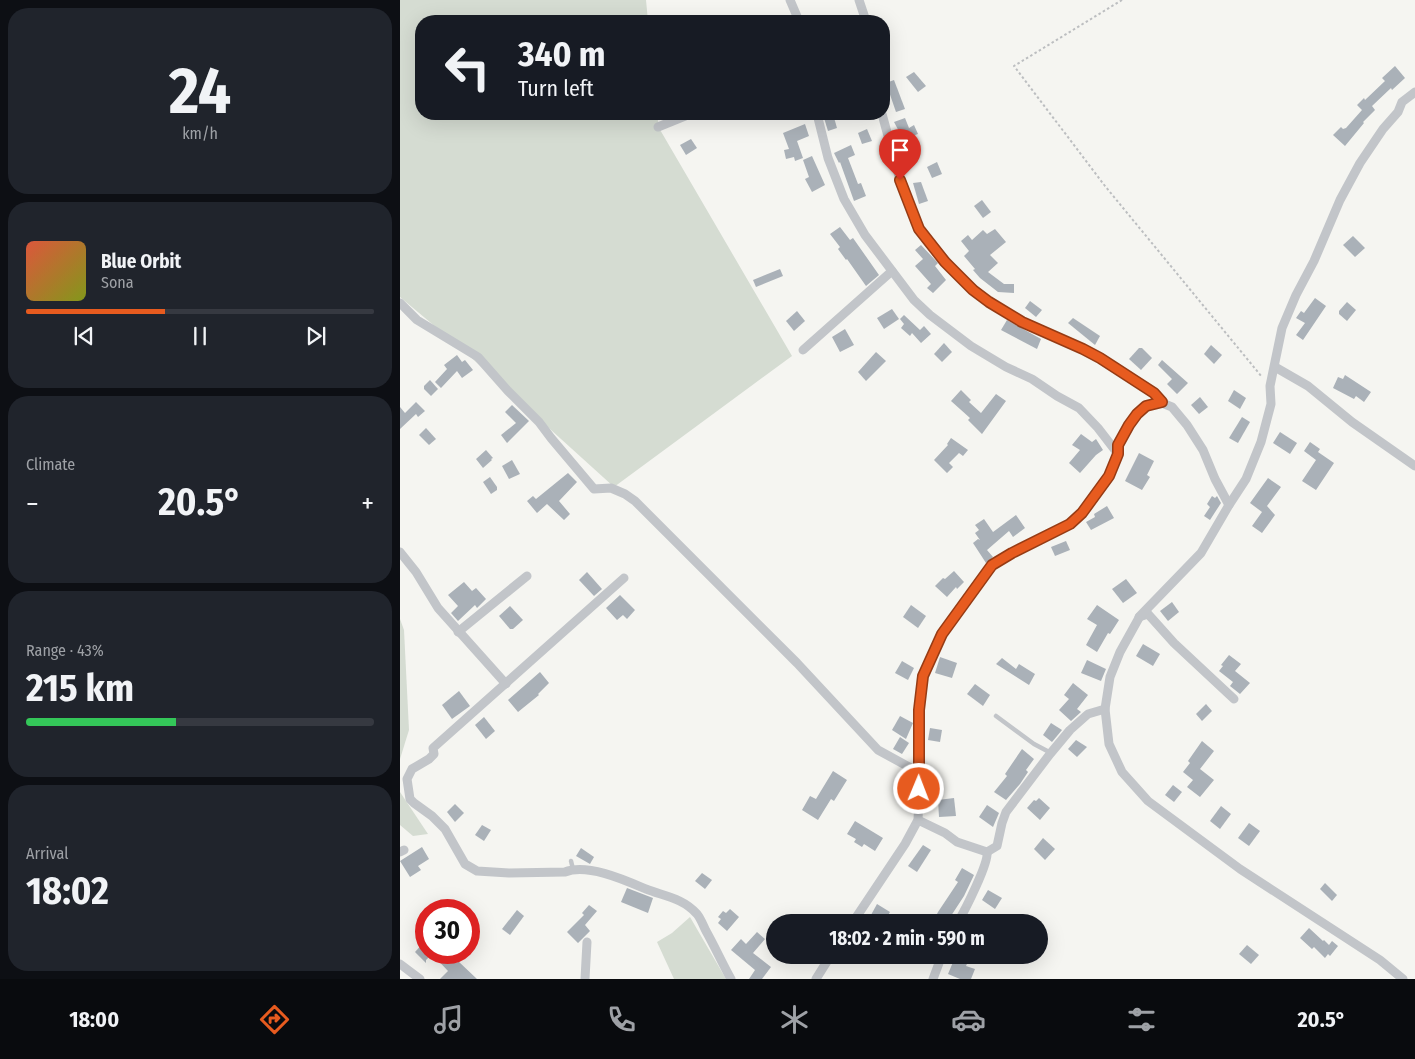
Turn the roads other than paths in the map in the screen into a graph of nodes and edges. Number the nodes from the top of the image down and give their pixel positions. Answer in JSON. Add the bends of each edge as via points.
{"nodes":[{"id":1,"x":790,"y":0,"type":"edge"},
{"id":2,"x":859,"y":0,"type":"edge"},
{"id":3,"x":796,"y":15,"type":"edge"},
{"id":4,"x":864,"y":15,"type":"edge"},
{"id":5,"x":1415,"y":92,"type":"edge"},
{"id":6,"x":675,"y":120,"type":"edge"},
{"id":7,"x":818,"y":120,"type":"edge"},
{"id":8,"x":884,"y":120,"type":"edge"},
{"id":9,"x":658,"y":127,"type":"dead end"},
{"id":10,"x":892,"y":271,"type":"junction"},
{"id":11,"x":400,"y":303,"type":"edge"},
{"id":12,"x":803,"y":350,"type":"dead end"},
{"id":13,"x":1275,"y":367,"type":"junction"},
{"id":14,"x":1162,"y":402,"type":"junction"},
{"id":15,"x":1118,"y":454,"type":"junction"},
{"id":16,"x":1415,"y":466,"type":"edge"},
{"id":17,"x":1229,"y":505,"type":"junction"},
{"id":18,"x":400,"y":552,"type":"edge"},
{"id":19,"x":528,"y":576,"type":"dead end"},
{"id":20,"x":624,"y":578,"type":"dead end"},
{"id":21,"x":1139,"y":617,"type":"junction"},
{"id":22,"x":458,"y":632,"type":"junction"},
{"id":23,"x":506,"y":684,"type":"junction"},
{"id":24,"x":1234,"y":700,"type":"dead end"},
{"id":25,"x":1105,"y":709,"type":"junction"},
{"id":26,"x":996,"y":716,"type":"dead end"},
{"id":27,"x":1051,"y":752,"type":"junction"},
{"id":28,"x":920,"y":773,"type":"junction"},
{"id":29,"x":918,"y":820,"type":"junction"},
{"id":30,"x":987,"y":852,"type":"junction"},
{"id":31,"x":858,"y":914,"type":"edge"},
{"id":32,"x":962,"y":914,"type":"edge"},
{"id":33,"x":588,"y":942,"type":"dead end"},
{"id":34,"x":400,"y":964,"type":"edge"},
{"id":35,"x":825,"y":964,"type":"edge"},
{"id":36,"x":939,"y":964,"type":"edge"},
{"id":37,"x":420,"y":979,"type":"edge"},
{"id":38,"x":585,"y":979,"type":"edge"},
{"id":39,"x":731,"y":979,"type":"edge"},
{"id":40,"x":816,"y":979,"type":"edge"},
{"id":41,"x":933,"y":979,"type":"edge"},
{"id":42,"x":1403,"y":979,"type":"edge"}],
"edges":[{"from":1,"to":3,"type":"street"},
{"from":2,"to":4,"type":"street"},
{"from":5,"to":13,"type":"street","via":[[1402,102],[1383,129],[1340,200],[1282,328]]},
{"from":6,"to":9,"type":"street"},
{"from":7,"to":10,"type":"street","via":[[828,158],[844,199]]},
{"from":8,"to":14,"type":"street","via":[[900,180],[919,229],[958,276],[989,302],[1022,322],[1092,354],[1154,393]]},
{"from":10,"to":12,"type":"street"},
{"from":10,"to":15,"type":"street","via":[[914,300],[971,346],[1079,408]]},
{"from":11,"to":28,"type":"street","via":[[417,320],[478,357],[539,422],[594,489],[611,488],[635,501],[797,663],[878,750]]},
{"from":13,"to":16,"type":"street","via":[[1308,386]]},
{"from":13,"to":17,"type":"street","via":[[1270,386],[1271,404],[1261,442],[1246,479]]},
{"from":14,"to":15,"type":"street","via":[[1146,406],[1137,414],[1118,445]]},
{"from":14,"to":17,"type":"street","via":[[1172,407],[1187,425]]},
{"from":15,"to":28,"type":"street","via":[[1109,476],[1082,513],[1070,524],[992,565],[942,634],[923,676],[919,710]]},
{"from":17,"to":21,"type":"street","via":[[1202,553]]},
{"from":18,"to":22,"type":"street"},
{"from":19,"to":22,"type":"street"},
{"from":20,"to":23,"type":"street"},
{"from":21,"to":24,"type":"street","via":[[1148,614]]},
{"from":21,"to":25,"type":"street","via":[[1110,677]]},
{"from":22,"to":23,"type":"street"},
{"from":23,"to":39,"type":"street","via":[[433,748],[434,754],[429,760],[412,769],[407,778],[410,799],[445,829],[465,864],[477,871],[554,873],[565,872],[572,865],[630,882],[687,904],[698,915]]},
{"from":25,"to":27,"type":"street","via":[[1088,714]]},
{"from":25,"to":42,"type":"street","via":[[1109,744],[1122,772],[1148,801],[1240,869],[1380,960]]},
{"from":26,"to":27,"type":"lane","via":[[1034,744]]},
{"from":27,"to":30,"type":"street","via":[[1006,812],[997,846]]},
{"from":28,"to":29,"type":"street"},
{"from":29,"to":30,"type":"street","via":[[958,842]]},
{"from":29,"to":31,"type":"street"},
{"from":30,"to":32,"type":"street","via":[[988,858]]},
{"from":33,"to":38,"type":"street"},
{"from":34,"to":37,"type":"street"},
{"from":35,"to":40,"type":"street"},
{"from":36,"to":41,"type":"street"}]}
